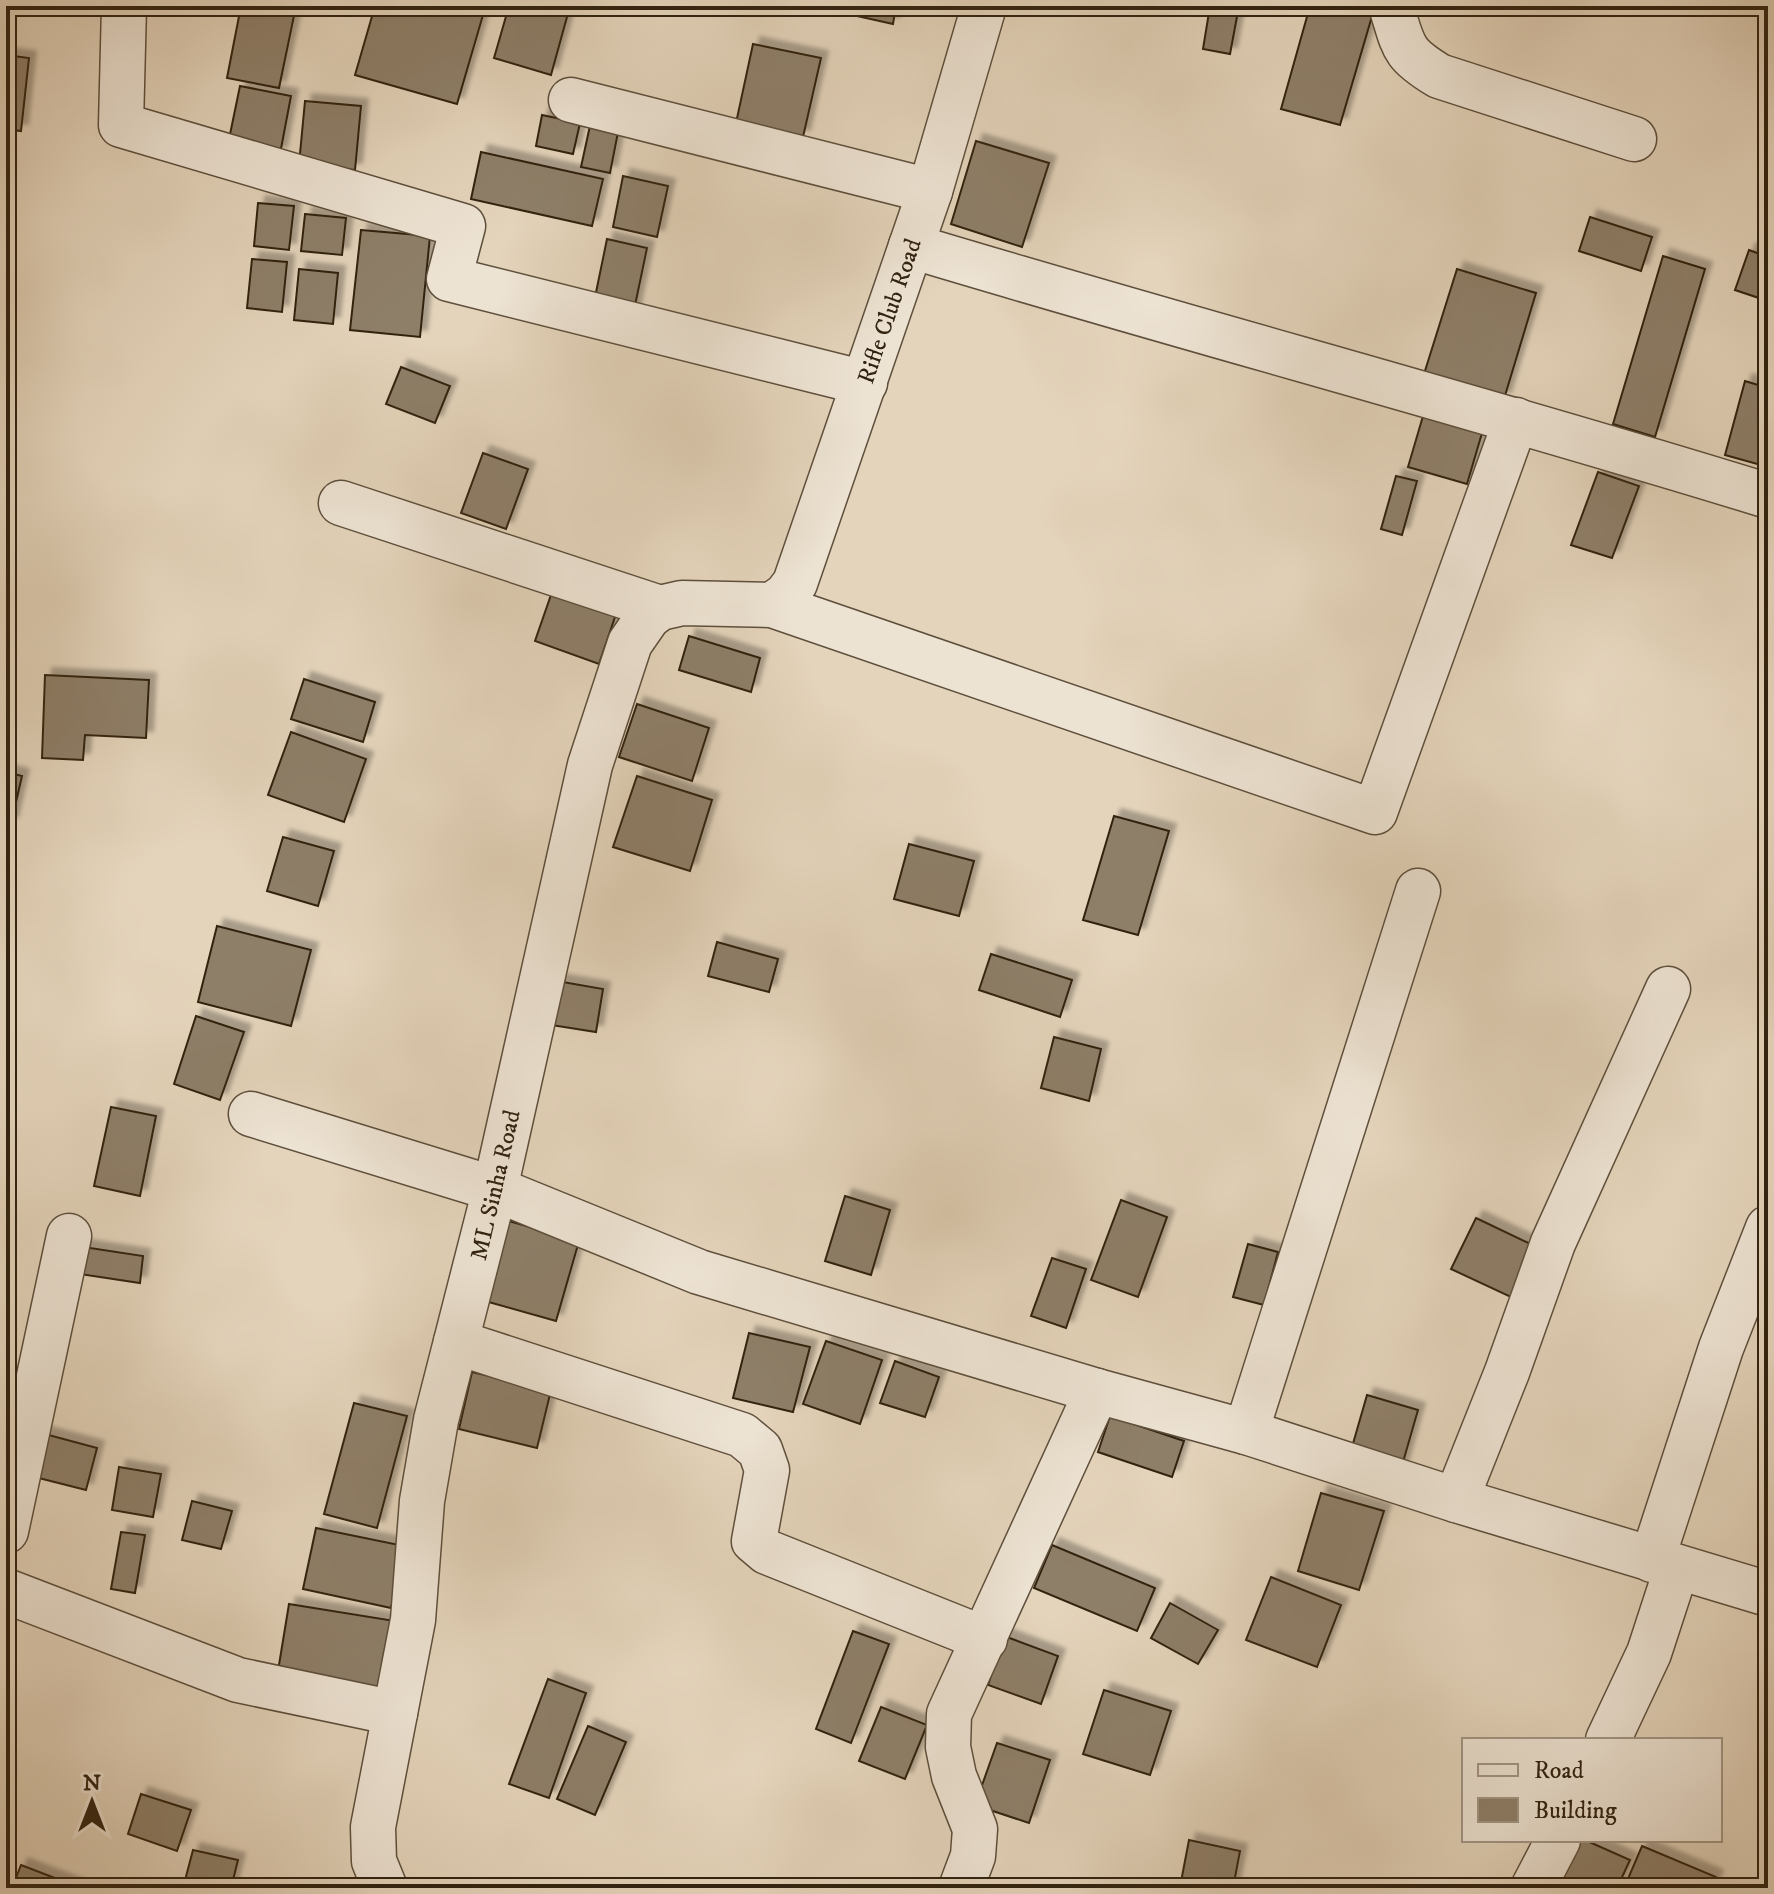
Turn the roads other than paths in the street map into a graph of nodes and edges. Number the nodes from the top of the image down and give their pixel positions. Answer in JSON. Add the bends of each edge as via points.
{"nodes":[{"id":1,"x":124,"y":6,"type":"edge"},
{"id":2,"x":984,"y":6,"type":"edge"},
{"id":3,"x":1391,"y":6,"type":"edge"},
{"id":4,"x":571,"y":100,"type":"dead end"},
{"id":5,"x":1634,"y":139,"type":"dead end"},
{"id":6,"x":930,"y":191,"type":"junction"},
{"id":7,"x":911,"y":246,"type":"junction"},
{"id":8,"x":865,"y":383,"type":"junction"},
{"id":9,"x":1516,"y":420,"type":"junction"},
{"id":10,"x":1768,"y":496,"type":"edge"},
{"id":11,"x":341,"y":503,"type":"dead end"},
{"id":12,"x":772,"y":605,"type":"junction"},
{"id":13,"x":660,"y":608,"type":"junction"},
{"id":14,"x":1418,"y":891,"type":"dead end"},
{"id":15,"x":1668,"y":989,"type":"dead end"},
{"id":16,"x":251,"y":1114,"type":"dead end"},
{"id":17,"x":495,"y":1189,"type":"junction"},
{"id":18,"x":1768,"y":1228,"type":"edge"},
{"id":19,"x":69,"y":1236,"type":"dead end"},
{"id":20,"x":456,"y":1342,"type":"junction"},
{"id":21,"x":1097,"y":1391,"type":"junction"},
{"id":22,"x":1246,"y":1432,"type":"junction"},
{"id":23,"x":1456,"y":1500,"type":"junction"},
{"id":24,"x":6,"y":1531,"type":"edge"},
{"id":25,"x":1665,"y":1564,"type":"junction"},
{"id":26,"x":6,"y":1591,"type":"edge"},
{"id":27,"x":1768,"y":1594,"type":"edge"},
{"id":28,"x":985,"y":1639,"type":"junction"},
{"id":29,"x":395,"y":1713,"type":"junction"},
{"id":30,"x":1609,"y":1738,"type":"edge"},
{"id":31,"x":1557,"y":1842,"type":"edge"},
{"id":32,"x":385,"y":1888,"type":"edge"},
{"id":33,"x":961,"y":1888,"type":"edge"},
{"id":34,"x":1533,"y":1888,"type":"edge"}],
"edges":[{"from":1,"to":8,"type":"street","via":[[121,125],[463,226],[449,279]]},
{"from":2,"to":6,"type":"street","name":"Rifle Club Road"},
{"from":3,"to":5,"type":"street","via":[[1402,45],[1414,61],[1439,76]]},
{"from":4,"to":6,"type":"street"},
{"from":6,"to":7,"type":"street","name":"Rifle Club Road"},
{"from":7,"to":8,"type":"street","name":"Rifle Club Road"},
{"from":7,"to":9,"type":"street"},
{"from":8,"to":12,"type":"street","name":"Rifle Club Road","via":[[795,583]]},
{"from":9,"to":10,"type":"street"},
{"from":9,"to":12,"type":"street","via":[[1375,812]]},
{"from":11,"to":13,"type":"street"},
{"from":12,"to":13,"type":"street","via":[[682,603]]},
{"from":13,"to":17,"type":"street","name":"ML Sinha Road","via":[[630,643],[590,765]]},
{"from":14,"to":22,"type":"street"},
{"from":15,"to":23,"type":"street","via":[[1553,1243]]},
{"from":16,"to":17,"type":"street"},
{"from":17,"to":20,"type":"street","name":"ML Sinha Road"},
{"from":17,"to":21,"type":"street","via":[[699,1272]]},
{"from":18,"to":25,"type":"street","via":[[1721,1348]]},
{"from":19,"to":24,"type":"street"},
{"from":20,"to":28,"type":"street","via":[[742,1435],[760,1450],[767,1470],[754,1541],[767,1552]]},
{"from":20,"to":29,"type":"street","name":"ML Sinha Road","via":[[422,1501],[413,1620]]},
{"from":21,"to":22,"type":"street"},
{"from":21,"to":28,"type":"street"},
{"from":22,"to":23,"type":"street"},
{"from":23,"to":25,"type":"street"},
{"from":25,"to":27,"type":"street"},
{"from":25,"to":30,"type":"street","via":[[1649,1653]]},
{"from":26,"to":29,"type":"street"},
{"from":28,"to":33,"type":"street","via":[[949,1714],[954,1776],[975,1829],[973,1856]]},
{"from":29,"to":32,"type":"street","name":"ML Sinha Road","via":[[373,1827],[374,1861]]},
{"from":31,"to":34,"type":"street"}]}
